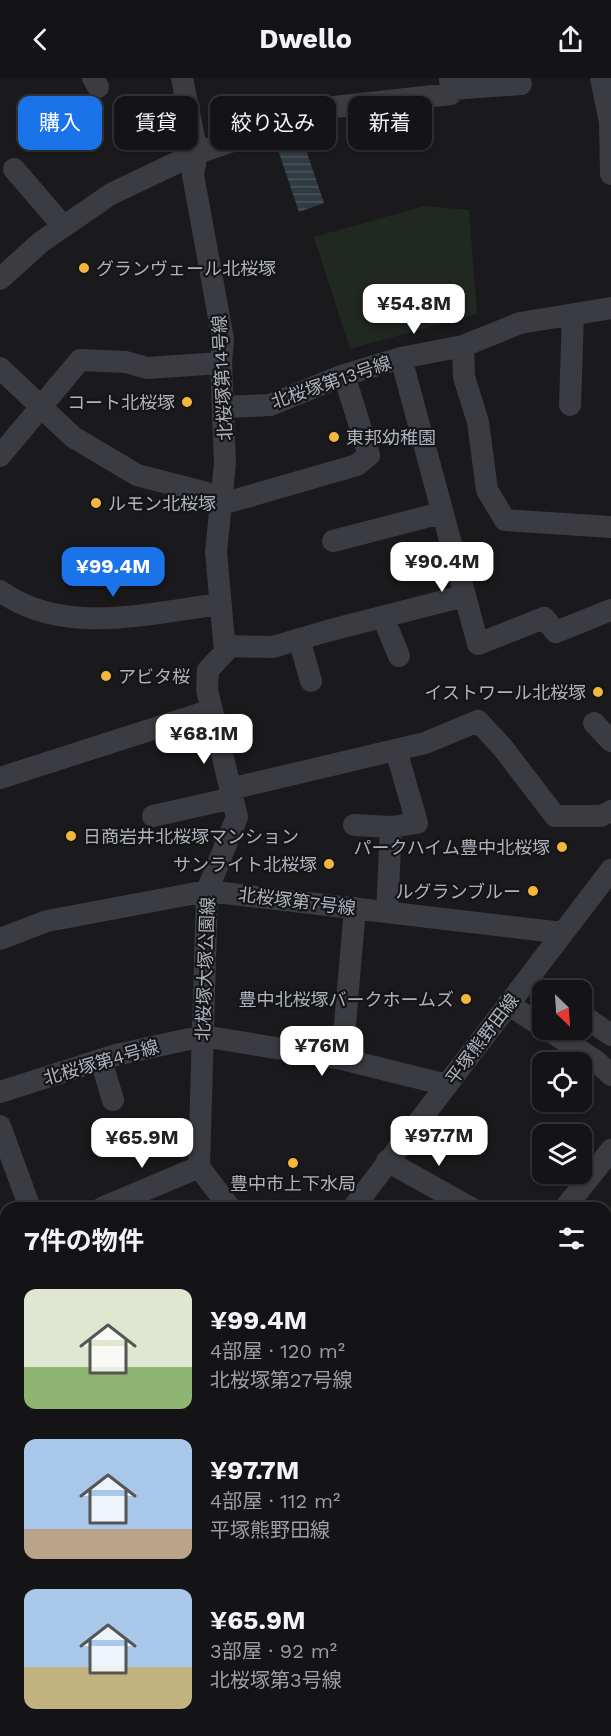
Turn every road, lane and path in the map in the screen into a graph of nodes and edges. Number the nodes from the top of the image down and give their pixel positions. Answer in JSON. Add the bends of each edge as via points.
{"nodes":[{"id":1,"x":182,"y":78,"type":"edge"},
{"id":2,"x":601,"y":78,"type":"edge"},
{"id":3,"x":450,"y":83,"type":"edge"},
{"id":4,"x":521,"y":84,"type":"dead end"},
{"id":5,"x":610,"y":122,"type":"edge"},
{"id":6,"x":197,"y":153,"type":"junction"},
{"id":7,"x":14,"y":169,"type":"dead end"},
{"id":8,"x":611,"y":174,"type":"edge"},
{"id":9,"x":63,"y":226,"type":"junction"},
{"id":10,"x":0,"y":279,"type":"edge"},
{"id":11,"x":611,"y":308,"type":"edge"},
{"id":12,"x":573,"y":314,"type":"junction"},
{"id":13,"x":463,"y":346,"type":"junction"},
{"id":14,"x":401,"y":358,"type":"junction"},
{"id":15,"x":221,"y":363,"type":"junction"},
{"id":16,"x":0,"y":368,"type":"edge"},
{"id":17,"x":344,"y":375,"type":"junction"},
{"id":18,"x":570,"y":405,"type":"dead end"},
{"id":19,"x":40,"y":406,"type":"junction"},
{"id":20,"x":225,"y":408,"type":"junction"},
{"id":21,"x":0,"y":456,"type":"edge"},
{"id":22,"x":222,"y":501,"type":"junction"},
{"id":23,"x":441,"y":513,"type":"junction"},
{"id":24,"x":611,"y":527,"type":"edge"},
{"id":25,"x":333,"y":541,"type":"dead end"},
{"id":26,"x":0,"y":591,"type":"edge"},
{"id":27,"x":464,"y":596,"type":"junction"},
{"id":28,"x":220,"y":604,"type":"junction"},
{"id":29,"x":611,"y":610,"type":"edge"},
{"id":30,"x":383,"y":617,"type":"junction"},
{"id":31,"x":299,"y":639,"type":"junction"},
{"id":32,"x":225,"y":646,"type":"junction"},
{"id":33,"x":399,"y":656,"type":"dead end"},
{"id":34,"x":311,"y":681,"type":"dead end"},
{"id":35,"x":212,"y":710,"type":"junction"},
{"id":36,"x":594,"y":723,"type":"dead end"},
{"id":37,"x":611,"y":741,"type":"edge"},
{"id":38,"x":396,"y":750,"type":"junction"},
{"id":39,"x":0,"y":778,"type":"edge"},
{"id":40,"x":232,"y":794,"type":"junction"},
{"id":41,"x":611,"y":811,"type":"edge"},
{"id":42,"x":153,"y":816,"type":"dead end"},
{"id":43,"x":354,"y":825,"type":"dead end"},
{"id":44,"x":391,"y":827,"type":"junction"},
{"id":45,"x":611,"y":853,"type":"edge"},
{"id":46,"x":605,"y":878,"type":"edge"},
{"id":47,"x":207,"y":891,"type":"junction"},
{"id":48,"x":355,"y":908,"type":"junction"},
{"id":49,"x":387,"y":912,"type":"junction"},
{"id":50,"x":563,"y":933,"type":"junction"},
{"id":51,"x":0,"y":939,"type":"edge"},
{"id":52,"x":539,"y":980,"type":"edge"},
{"id":53,"x":532,"y":987,"type":"edge"},
{"id":54,"x":508,"y":1004,"type":"junction"},
{"id":55,"x":532,"y":1019,"type":"edge"},
{"id":56,"x":592,"y":1022,"type":"edge"},
{"id":57,"x":611,"y":1035,"type":"edge"},
{"id":58,"x":203,"y":1036,"type":"junction"},
{"id":59,"x":564,"y":1040,"type":"edge"},
{"id":60,"x":342,"y":1059,"type":"junction"},
{"id":61,"x":101,"y":1060,"type":"junction"},
{"id":62,"x":609,"y":1069,"type":"edge"},
{"id":63,"x":447,"y":1085,"type":"junction"},
{"id":64,"x":0,"y":1092,"type":"edge"},
{"id":65,"x":113,"y":1100,"type":"dead end"},
{"id":66,"x":0,"y":1126,"type":"edge"},
{"id":67,"x":611,"y":1150,"type":"edge"},
{"id":68,"x":387,"y":1161,"type":"junction"},
{"id":69,"x":199,"y":1167,"type":"junction"},
{"id":70,"x":28,"y":1202,"type":"edge"},
{"id":71,"x":121,"y":1202,"type":"edge"},
{"id":72,"x":225,"y":1202,"type":"edge"},
{"id":73,"x":357,"y":1202,"type":"edge"},
{"id":74,"x":460,"y":1202,"type":"edge"},
{"id":75,"x":570,"y":1202,"type":"edge"}],
"edges":[{"from":1,"to":6,"type":"street","name":"北桜塚第14号線"},
{"from":2,"to":5,"type":"street"},
{"from":3,"to":4,"type":"street"},
{"from":3,"to":6,"type":"street","via":[[452,94],[334,107]]},
{"from":5,"to":8,"type":"street"},
{"from":6,"to":9,"type":"street","via":[[111,194]]},
{"from":6,"to":15,"type":"street","name":"北桜塚第14号線","via":[[193,175],[223,339]]},
{"from":7,"to":9,"type":"street"},
{"from":9,"to":10,"type":"street"},
{"from":11,"to":12,"type":"street","name":"北桜塚第13号線"},
{"from":12,"to":13,"type":"street","name":"北桜塚第13号線","via":[[520,323]]},
{"from":12,"to":18,"type":"street"},
{"from":13,"to":14,"type":"street","name":"北桜塚第13号線"},
{"from":13,"to":24,"type":"street","via":[[464,376],[478,422],[487,490],[505,519]]},
{"from":14,"to":17,"type":"street","name":"北桜塚第13号線"},
{"from":14,"to":23,"type":"street"},
{"from":15,"to":19,"type":"street","via":[[147,368],[126,362],[80,360]]},
{"from":15,"to":20,"type":"street","name":"北桜塚第14号線"},
{"from":16,"to":19,"type":"street"},
{"from":17,"to":20,"type":"street","name":"北桜塚第13号線","via":[[270,405]]},
{"from":17,"to":22,"type":"street","via":[[369,455],[357,465]]},
{"from":19,"to":21,"type":"street"},
{"from":19,"to":22,"type":"street","via":[[73,437],[137,475]]},
{"from":20,"to":22,"type":"street","name":"北桜塚第14号線"},
{"from":22,"to":28,"type":"street","via":[[216,552]]},
{"from":23,"to":25,"type":"street"},
{"from":23,"to":27,"type":"street"},
{"from":26,"to":28,"type":"street","via":[[14,601],[58,615],[100,620]]},
{"from":27,"to":29,"type":"street","via":[[478,644],[544,618],[556,632]]},
{"from":27,"to":30,"type":"street"},
{"from":28,"to":32,"type":"street"},
{"from":30,"to":31,"type":"street"},
{"from":30,"to":33,"type":"street"},
{"from":31,"to":32,"type":"street","via":[[273,647]]},
{"from":31,"to":34,"type":"street"},
{"from":32,"to":35,"type":"street","name":"北桜塚大塚公園線","via":[[225,652],[208,670]]},
{"from":35,"to":39,"type":"street"},
{"from":35,"to":40,"type":"street","name":"北桜塚大塚公園線"},
{"from":36,"to":37,"type":"street"},
{"from":38,"to":40,"type":"street"},
{"from":38,"to":41,"type":"street","via":[[425,743],[478,721],[555,816],[601,816]]},
{"from":38,"to":44,"type":"street","via":[[417,824]]},
{"from":40,"to":42,"type":"street"},
{"from":40,"to":47,"type":"street","name":"北桜塚大塚公園線","via":[[237,817]]},
{"from":43,"to":44,"type":"street"},
{"from":44,"to":49,"type":"street"},
{"from":45,"to":46,"type":"street","name":"平塚熊野田線"},
{"from":46,"to":50,"type":"street","name":"平塚熊野田線"},
{"from":47,"to":48,"type":"street","name":"北桜塚第7号線"},
{"from":47,"to":51,"type":"street","name":"北桜塚第7号線","via":[[47,921]]},
{"from":47,"to":58,"type":"street","name":"北桜塚大塚公園線"},
{"from":48,"to":49,"type":"street","name":"北桜塚第7号線"},
{"from":48,"to":60,"type":"street"},
{"from":49,"to":50,"type":"street","name":"北桜塚第7号線"},
{"from":50,"to":52,"type":"street","name":"平塚熊野田線"},
{"from":53,"to":54,"type":"street","name":"平塚熊野田線"},
{"from":54,"to":55,"type":"street"},
{"from":54,"to":63,"type":"street","name":"平塚熊野田線"},
{"from":56,"to":57,"type":"street"},
{"from":58,"to":60,"type":"street"},
{"from":58,"to":61,"type":"street","name":"北桜塚第4号線"},
{"from":58,"to":69,"type":"street","name":"北桜塚大塚公園線"},
{"from":59,"to":62,"type":"street"},
{"from":60,"to":63,"type":"street"},
{"from":61,"to":64,"type":"street","name":"北桜塚第4号線"},
{"from":61,"to":65,"type":"street"},
{"from":63,"to":68,"type":"street","name":"平塚熊野田線"},
{"from":66,"to":70,"type":"street"},
{"from":67,"to":75,"type":"street"},
{"from":68,"to":73,"type":"street","name":"平塚熊野田線"},
{"from":68,"to":74,"type":"street"},
{"from":69,"to":71,"type":"street"},
{"from":69,"to":72,"type":"street"}]}
